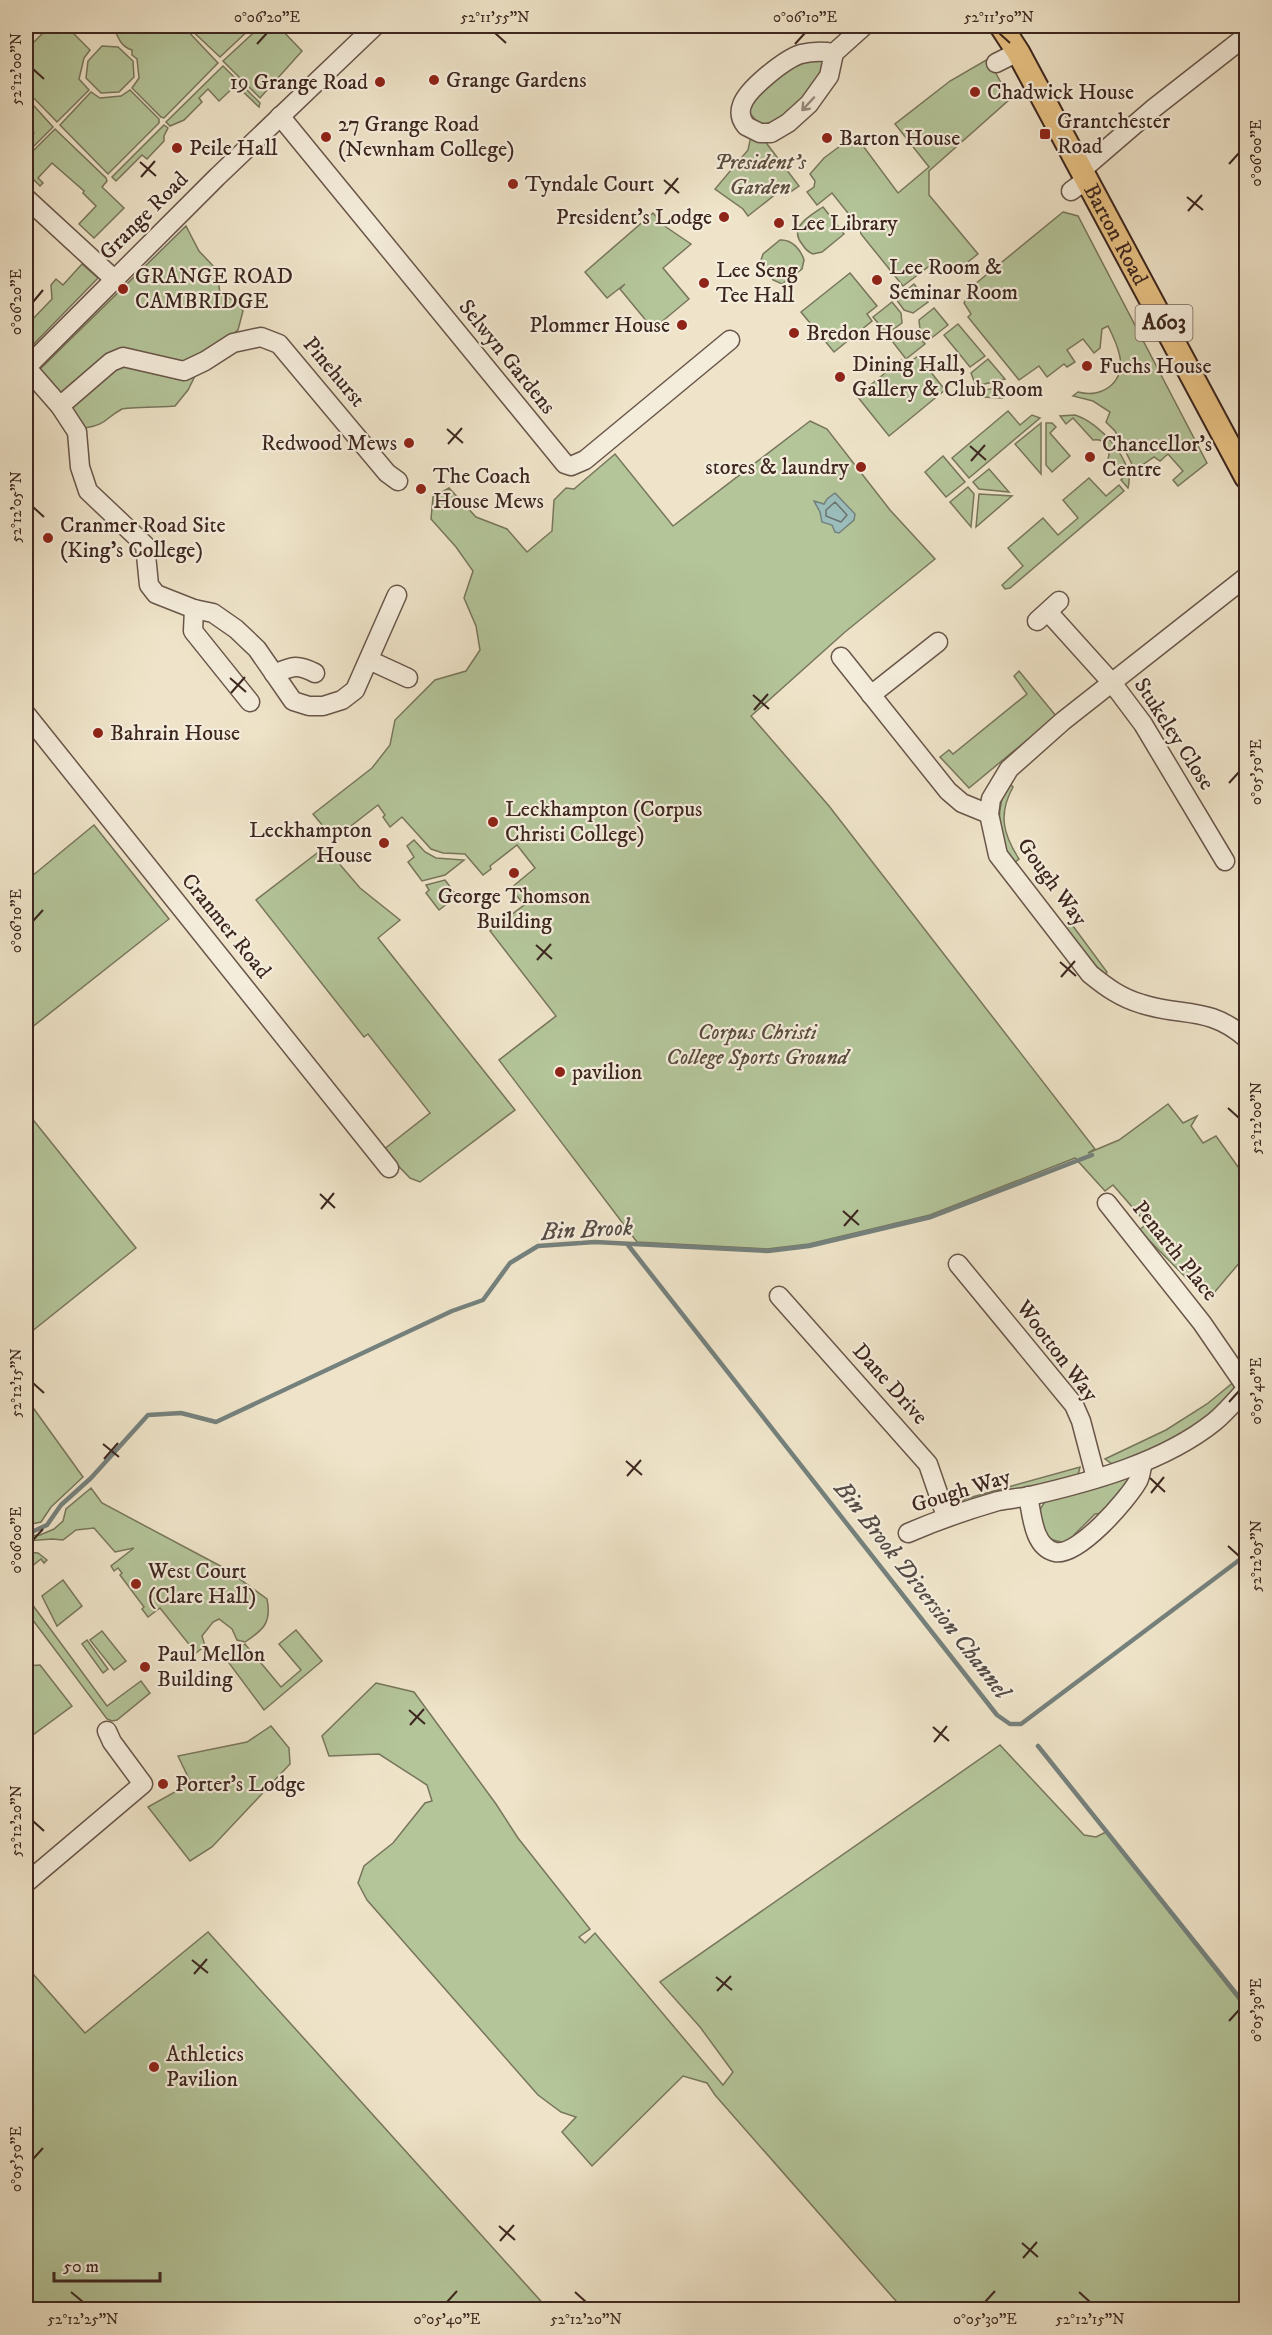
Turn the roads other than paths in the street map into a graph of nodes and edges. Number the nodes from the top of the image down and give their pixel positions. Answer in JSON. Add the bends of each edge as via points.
{"nodes":[{"id":1,"x":375,"y":26,"type":"edge"},
{"id":2,"x":864,"y":26,"type":"edge"},
{"id":3,"x":1001,"y":26,"type":"edge"},
{"id":4,"x":1246,"y":36,"type":"edge"},
{"id":5,"x":1018,"y":52,"type":"junction"},
{"id":6,"x":834,"y":53,"type":"junction"},
{"id":7,"x":996,"y":63,"type":"dead end"},
{"id":8,"x":280,"y":116,"type":"junction"},
{"id":9,"x":1080,"y":180,"type":"junction"},
{"id":10,"x":26,"y":198,"type":"edge"},
{"id":11,"x":114,"y":279,"type":"junction"},
{"id":12,"x":730,"y":340,"type":"dead end"},
{"id":13,"x":26,"y":368,"type":"edge"},
{"id":14,"x":60,"y":406,"type":"junction"},
{"id":15,"x":1246,"y":477,"type":"edge"},
{"id":16,"x":398,"y":481,"type":"dead end"},
{"id":17,"x":1246,"y":577,"type":"edge"},
{"id":18,"x":397,"y":595,"type":"dead end"},
{"id":19,"x":194,"y":609,"type":"junction"},
{"id":20,"x":1048,"y":612,"type":"dead end"},
{"id":21,"x":927,"y":644,"type":"dead end"},
{"id":22,"x":841,"y":657,"type":"dead end"},
{"id":23,"x":369,"y":660,"type":"junction"},
{"id":24,"x":274,"y":674,"type":"junction"},
{"id":25,"x":315,"y":674,"type":"dead end"},
{"id":26,"x":408,"y":678,"type":"dead end"},
{"id":27,"x":1113,"y":684,"type":"junction"},
{"id":28,"x":871,"y":695,"type":"junction"},
{"id":29,"x":250,"y":702,"type":"dead end"},
{"id":30,"x":26,"y":714,"type":"edge"},
{"id":31,"x":989,"y":814,"type":"junction"},
{"id":32,"x":1226,"y":861,"type":"dead end"},
{"id":33,"x":1246,"y":1038,"type":"edge"},
{"id":34,"x":389,"y":1168,"type":"dead end"},
{"id":35,"x":1107,"y":1203,"type":"dead end"},
{"id":36,"x":958,"y":1264,"type":"dead end"},
{"id":37,"x":779,"y":1296,"type":"dead end"},
{"id":38,"x":1246,"y":1388,"type":"edge"},
{"id":39,"x":1143,"y":1463,"type":"junction"},
{"id":40,"x":1096,"y":1478,"type":"junction"},
{"id":41,"x":1028,"y":1496,"type":"junction"},
{"id":42,"x":946,"y":1516,"type":"junction"},
{"id":43,"x":908,"y":1533,"type":"dead end"},
{"id":44,"x":107,"y":1731,"type":"dead end"},
{"id":45,"x":26,"y":1882,"type":"edge"}],
"edges":[{"from":1,"to":8,"type":"street","name":"Grange Road"},
{"from":2,"to":6,"type":"street"},
{"from":3,"to":5,"type":"main road","name":"Barton Road","number":"A603"},
{"from":4,"to":9,"type":"street","via":[[1154,108]]},
{"from":5,"to":7,"type":"street"},
{"from":5,"to":9,"type":"main road","name":"Barton Road","number":"A603"},
{"from":6,"to":6,"type":"street","one_way":true,"via":[[829,76],[809,104],[788,123],[760,133],[746,126],[740,113],[753,88],[799,55]]},
{"from":8,"to":11,"type":"street","name":"Grange Road"},
{"from":8,"to":12,"type":"street","name":"Selwyn Gardens","via":[[565,464],[571,466],[585,460]]},
{"from":9,"to":15,"type":"main road","name":"Barton Road","number":"A603"},
{"from":10,"to":11,"type":"street"},
{"from":11,"to":13,"type":"street","name":"Grange Road"},
{"from":13,"to":14,"type":"street"},
{"from":14,"to":16,"type":"street","name":"Pinehurst","via":[[111,362],[123,357],[184,371],[233,343],[261,337],[279,344],[387,473]]},
{"from":14,"to":19,"type":"street","via":[[77,432],[80,467],[88,491],[145,545],[148,585],[156,594]]},
{"from":17,"to":27,"type":"street"},
{"from":18,"to":23,"type":"street"},
{"from":19,"to":24,"type":"street","via":[[213,613],[236,629]]},
{"from":19,"to":29,"type":"street","via":[[193,631]]},
{"from":20,"to":27,"type":"street","name":"Stukeley Close"},
{"from":21,"to":28,"type":"street"},
{"from":22,"to":28,"type":"street"},
{"from":23,"to":24,"type":"street","via":[[355,690],[342,700],[323,706],[293,701]]},
{"from":23,"to":26,"type":"street"},
{"from":24,"to":25,"type":"street","via":[[301,666]]},
{"from":27,"to":31,"type":"street","via":[[1009,769],[991,799]]},
{"from":27,"to":32,"type":"street","name":"Stukeley Close","via":[[1218,839]]},
{"from":28,"to":31,"type":"street","via":[[948,791]]},
{"from":30,"to":34,"type":"street","name":"Cranmer Road"},
{"from":31,"to":33,"type":"street","name":"Gough Way","via":[[998,855],[1090,974],[1106,988],[1141,1004],[1218,1019]]},
{"from":35,"to":38,"type":"street","name":"Penarth Place","via":[[1202,1323]]},
{"from":36,"to":40,"type":"street","name":"Wootton Way","via":[[1074,1405]]},
{"from":37,"to":42,"type":"street","name":"Dane Drive","via":[[928,1464]]},
{"from":38,"to":39,"type":"street","name":"Gough Way","via":[[1215,1421]]},
{"from":39,"to":40,"type":"street","name":"Gough Way"},
{"from":39,"to":41,"type":"street","name":"Gough Way","via":[[1140,1479],[1126,1499],[1093,1533],[1065,1551],[1049,1549],[1035,1532]]},
{"from":40,"to":41,"type":"street","name":"Gough Way"},
{"from":41,"to":42,"type":"street","name":"Gough Way"},
{"from":42,"to":43,"type":"street","name":"Gough Way"},
{"from":44,"to":45,"type":"street","via":[[143,1784]]}]}
